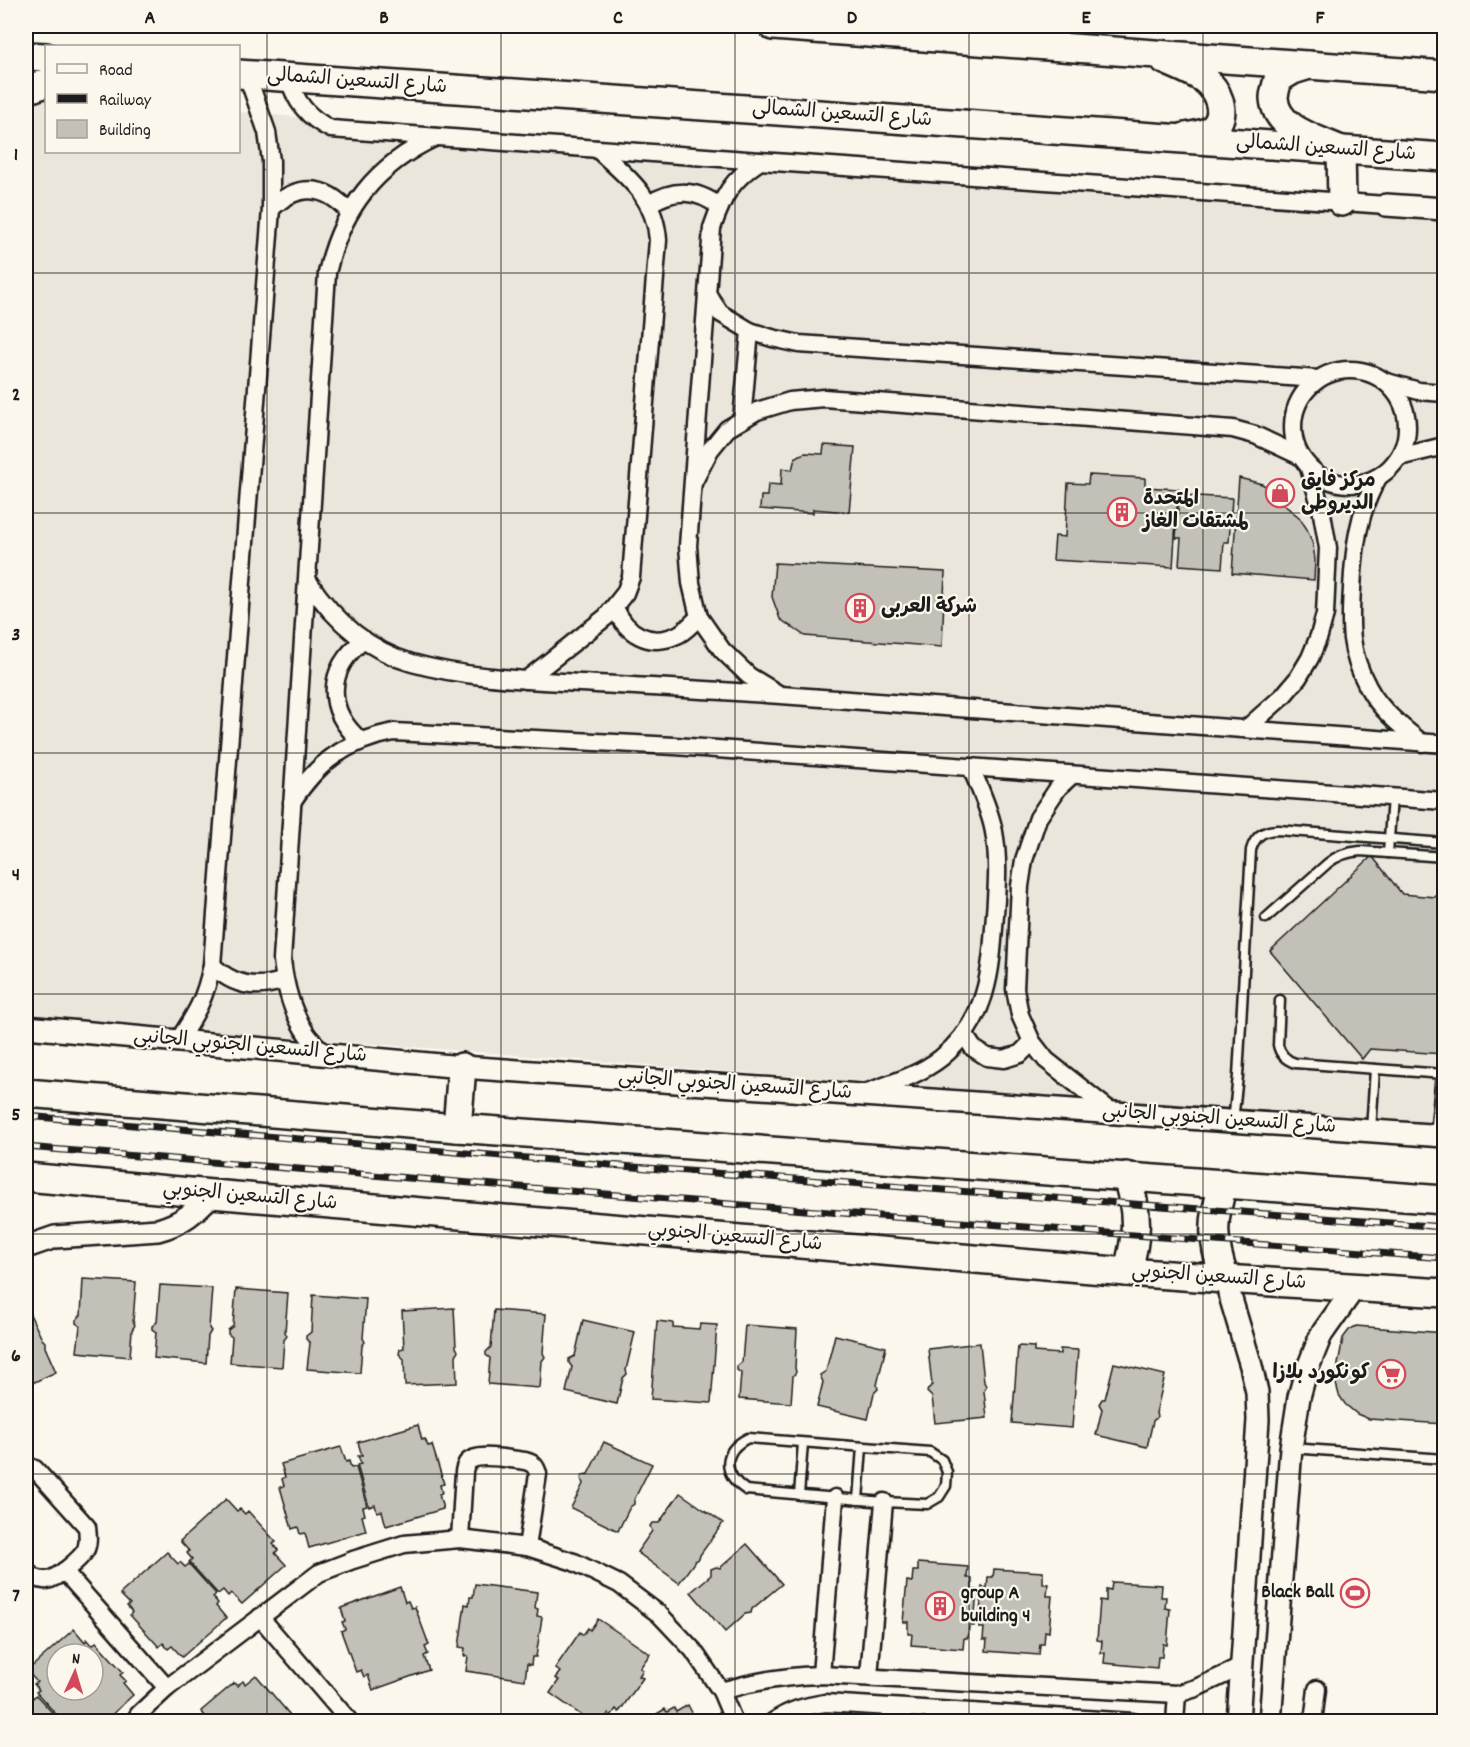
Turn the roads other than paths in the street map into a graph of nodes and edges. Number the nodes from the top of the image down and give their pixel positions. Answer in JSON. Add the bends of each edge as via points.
{"nodes":[{"id":1,"x":786,"y":26,"type":"edge"},
{"id":2,"x":1152,"y":54,"type":"junction"},
{"id":3,"x":26,"y":56,"type":"edge"},
{"id":4,"x":45,"y":57,"type":"edge"},
{"id":5,"x":1311,"y":65,"type":"junction"},
{"id":6,"x":243,"y":74,"type":"edge"},
{"id":7,"x":1444,"y":75,"type":"edge"},
{"id":8,"x":289,"y":78,"type":"junction"},
{"id":9,"x":45,"y":83,"type":"edge"},
{"id":10,"x":26,"y":90,"type":"edge"},
{"id":11,"x":436,"y":137,"type":"junction"},
{"id":12,"x":1175,"y":139,"type":"junction"},
{"id":13,"x":597,"y":148,"type":"junction"},
{"id":14,"x":1341,"y":150,"type":"junction"},
{"id":15,"x":1444,"y":157,"type":"edge"},
{"id":16,"x":760,"y":161,"type":"junction"},
{"id":17,"x":1342,"y":202,"type":"junction"},
{"id":18,"x":649,"y":204,"type":"junction"},
{"id":19,"x":1386,"y":205,"type":"joint"},
{"id":20,"x":720,"y":207,"type":"junction"},
{"id":21,"x":271,"y":209,"type":"junction"},
{"id":22,"x":1444,"y":209,"type":"edge"},
{"id":23,"x":349,"y":212,"type":"junction"},
{"id":24,"x":708,"y":295,"type":"junction"},
{"id":25,"x":750,"y":331,"type":"junction"},
{"id":26,"x":1318,"y":379,"type":"junction"},
{"id":27,"x":1387,"y":382,"type":"junction"},
{"id":28,"x":1444,"y":393,"type":"edge"},
{"id":29,"x":742,"y":420,"type":"junction"},
{"id":30,"x":1444,"y":446,"type":"edge"},
{"id":31,"x":1400,"y":457,"type":"junction"},
{"id":32,"x":1305,"y":462,"type":"junction"},
{"id":33,"x":1378,"y":478,"type":"junction"},
{"id":34,"x":694,"y":482,"type":"junction"},
{"id":35,"x":308,"y":581,"type":"junction"},
{"id":36,"x":615,"y":608,"type":"junction"},
{"id":37,"x":699,"y":617,"type":"junction"},
{"id":38,"x":364,"y":640,"type":"junction"},
{"id":39,"x":526,"y":680,"type":"junction"},
{"id":40,"x":781,"y":695,"type":"junction"},
{"id":41,"x":1246,"y":729,"type":"junction"},
{"id":42,"x":361,"y":741,"type":"junction"},
{"id":43,"x":1422,"y":743,"type":"junction"},
{"id":44,"x":1444,"y":744,"type":"edge"},
{"id":45,"x":971,"y":767,"type":"junction"},
{"id":46,"x":1072,"y":775,"type":"junction"},
{"id":47,"x":1392,"y":797,"type":"junction"},
{"id":48,"x":1444,"y":801,"type":"edge"},
{"id":49,"x":292,"y":802,"type":"junction"},
{"id":50,"x":1389,"y":838,"type":"junction"},
{"id":51,"x":1444,"y":843,"type":"edge"},
{"id":52,"x":1388,"y":853,"type":"junction"},
{"id":53,"x":1444,"y":858,"type":"edge"},
{"id":54,"x":1266,"y":918,"type":"dead end"},
{"id":55,"x":212,"y":965,"type":"junction"},
{"id":56,"x":284,"y":980,"type":"junction"},
{"id":57,"x":1280,"y":999,"type":"dead end"},
{"id":58,"x":26,"y":1026,"type":"edge"},
{"id":59,"x":964,"y":1034,"type":"junction"},
{"id":60,"x":178,"y":1041,"type":"junction"},
{"id":61,"x":1032,"y":1042,"type":"junction"},
{"id":62,"x":325,"y":1054,"type":"junction"},
{"id":63,"x":462,"y":1067,"type":"junction"},
{"id":64,"x":1375,"y":1069,"type":"junction"},
{"id":65,"x":1443,"y":1074,"type":"edge"},
{"id":66,"x":26,"y":1093,"type":"edge"},
{"id":67,"x":861,"y":1095,"type":"junction"},
{"id":68,"x":1112,"y":1113,"type":"junction"},
{"id":69,"x":1233,"y":1122,"type":"junction"},
{"id":70,"x":457,"y":1128,"type":"junction"},
{"id":71,"x":1371,"y":1131,"type":"junction"},
{"id":72,"x":1440,"y":1135,"type":"edge"},
{"id":73,"x":1126,"y":1176,"type":"junction"},
{"id":74,"x":34,"y":1180,"type":"edge"},
{"id":75,"x":1224,"y":1184,"type":"junction"},
{"id":76,"x":212,"y":1194,"type":"junction"},
{"id":77,"x":1444,"y":1200,"type":"edge"},
{"id":78,"x":26,"y":1248,"type":"edge"},
{"id":79,"x":1127,"y":1272,"type":"junction"},
{"id":80,"x":1225,"y":1280,"type":"junction"},
{"id":81,"x":1355,"y":1287,"type":"junction"},
{"id":82,"x":1444,"y":1293,"type":"edge"},
{"id":83,"x":803,"y":1443,"type":"junction"},
{"id":84,"x":862,"y":1447,"type":"junction"},
{"id":85,"x":1291,"y":1448,"type":"junction"},
{"id":86,"x":1444,"y":1459,"type":"edge"},
{"id":87,"x":26,"y":1465,"type":"edge"},
{"id":88,"x":799,"y":1495,"type":"junction"},
{"id":89,"x":835,"y":1498,"type":"junction"},
{"id":90,"x":858,"y":1500,"type":"junction"},
{"id":91,"x":885,"y":1502,"type":"junction"},
{"id":92,"x":460,"y":1539,"type":"junction"},
{"id":93,"x":527,"y":1547,"type":"junction"},
{"id":94,"x":26,"y":1570,"type":"edge"},
{"id":95,"x":64,"y":1570,"type":"junction"},
{"id":96,"x":260,"y":1617,"type":"junction"},
{"id":97,"x":1241,"y":1667,"type":"junction"},
{"id":98,"x":821,"y":1675,"type":"junction"},
{"id":99,"x":869,"y":1676,"type":"junction"},
{"id":100,"x":953,"y":1681,"type":"junction"},
{"id":101,"x":167,"y":1688,"type":"junction"},
{"id":102,"x":1317,"y":1689,"type":"dead end"},
{"id":103,"x":721,"y":1691,"type":"junction"},
{"id":104,"x":1177,"y":1694,"type":"junction"},
{"id":105,"x":952,"y":1710,"type":"junction"},
{"id":106,"x":134,"y":1722,"type":"edge"},
{"id":107,"x":350,"y":1722,"type":"edge"},
{"id":108,"x":734,"y":1722,"type":"edge"},
{"id":109,"x":773,"y":1722,"type":"edge"},
{"id":110,"x":1133,"y":1722,"type":"edge"},
{"id":111,"x":1175,"y":1722,"type":"edge"},
{"id":112,"x":1238,"y":1722,"type":"edge"},
{"id":113,"x":1270,"y":1722,"type":"edge"},
{"id":114,"x":1313,"y":1722,"type":"edge"}],
"edges":[{"from":1,"to":2,"type":"main road"},
{"from":2,"to":5,"type":"main road"},
{"from":2,"to":12,"type":"main road","via":[[1204,79],[1219,99],[1216,125],[1205,133]]},
{"from":3,"to":4,"type":"main road"},
{"from":5,"to":7,"type":"main road"},
{"from":5,"to":14,"type":"main road","via":[[1278,79],[1274,96],[1278,113],[1289,126]]},
{"from":6,"to":8,"type":"main road","name":"شارع التسعين الشمالى"},
{"from":6,"to":21,"type":"street","via":[[267,132]]},
{"from":8,"to":11,"type":"street","via":[[303,110],[331,129]]},
{"from":8,"to":12,"type":"main road","name":"شارع التسعين الشمالى"},
{"from":9,"to":10,"type":"main road"},
{"from":11,"to":13,"type":"street"},
{"from":11,"to":23,"type":"street","via":[[386,167]]},
{"from":12,"to":14,"type":"main road","name":"شارع التسعين الشمالى"},
{"from":13,"to":16,"type":"street"},
{"from":13,"to":18,"type":"street"},
{"from":14,"to":15,"type":"main road","name":"شارع التسعين الشمالى"},
{"from":14,"to":17,"type":"main road"},
{"from":16,"to":17,"type":"street"},
{"from":16,"to":20,"type":"street","via":[[734,182]]},
{"from":17,"to":19,"type":"street"},
{"from":18,"to":20,"type":"street","via":[[680,192],[701,195]]},
{"from":18,"to":36,"type":"street","via":[[658,240],[631,577]]},
{"from":19,"to":22,"type":"street"},
{"from":20,"to":24,"type":"street","via":[[712,228]]},
{"from":21,"to":23,"type":"street","via":[[292,193],[304,190],[330,195]]},
{"from":21,"to":55,"type":"street"},
{"from":23,"to":35,"type":"street","via":[[327,273]]},
{"from":24,"to":25,"type":"street","via":[[720,313]]},
{"from":24,"to":34,"type":"street"},
{"from":25,"to":26,"type":"street","via":[[799,344]]},
{"from":25,"to":29,"type":"street"},
{"from":26,"to":27,"type":"street","via":[[1353,369]]},
{"from":26,"to":32,"type":"street","via":[[1302,394],[1294,414],[1293,435]]},
{"from":27,"to":28,"type":"street"},
{"from":27,"to":31,"type":"street","via":[[1398,395],[1408,426]]},
{"from":29,"to":32,"type":"street","via":[[790,401],[824,398],[1233,429],[1255,435]]},
{"from":29,"to":34,"type":"street","via":[[728,429],[710,450]]},
{"from":30,"to":31,"type":"street"},
{"from":31,"to":33,"type":"street"},
{"from":32,"to":33,"type":"street","via":[[1324,479],[1342,484]]},
{"from":32,"to":41,"type":"street","via":[[1321,508],[1328,548],[1325,614],[1310,658],[1298,678]]},
{"from":33,"to":43,"type":"street","via":[[1362,513],[1354,552],[1352,641],[1368,688],[1383,709]]},
{"from":34,"to":37,"type":"street","via":[[688,546]]},
{"from":35,"to":38,"type":"street","via":[[332,614]]},
{"from":35,"to":49,"type":"street"},
{"from":36,"to":37,"type":"street","via":[[629,630],[653,640],[679,635]]},
{"from":36,"to":39,"type":"street"},
{"from":37,"to":40,"type":"street","via":[[722,650],[748,676]]},
{"from":38,"to":39,"type":"street","via":[[410,662]]},
{"from":38,"to":42,"type":"street","via":[[343,662],[334,690],[338,713]]},
{"from":39,"to":40,"type":"street"},
{"from":40,"to":41,"type":"street"},
{"from":41,"to":43,"type":"street"},
{"from":42,"to":45,"type":"street","via":[[394,732],[675,746]]},
{"from":42,"to":49,"type":"street","via":[[315,771]]},
{"from":43,"to":44,"type":"street"},
{"from":45,"to":46,"type":"street"},
{"from":45,"to":59,"type":"street","via":[[989,810],[998,870],[992,967],[986,993]]},
{"from":46,"to":47,"type":"street"},
{"from":46,"to":61,"type":"street","via":[[1042,811],[1023,860],[1015,989],[1020,1015]]},
{"from":47,"to":48,"type":"street"},
{"from":47,"to":50,"type":"lane"},
{"from":49,"to":56,"type":"street"},
{"from":50,"to":51,"type":"lane"},
{"from":50,"to":52,"type":"lane"},
{"from":50,"to":69,"type":"lane","via":[[1268,830],[1253,841]]},
{"from":52,"to":53,"type":"lane"},
{"from":52,"to":54,"type":"lane","via":[[1360,851],[1337,856]]},
{"from":55,"to":56,"type":"street","via":[[230,979],[251,986]]},
{"from":55,"to":60,"type":"street","via":[[204,997]]},
{"from":56,"to":62,"type":"street","via":[[306,1034]]},
{"from":57,"to":64,"type":"lane","via":[[1278,1045],[1289,1061]]},
{"from":58,"to":60,"type":"street","name":"شارع التسعين الجنوبي الجانبى"},
{"from":59,"to":61,"type":"street","via":[[973,1048],[987,1058],[1012,1057]]},
{"from":59,"to":67,"type":"street","via":[[941,1058],[919,1072]]},
{"from":60,"to":62,"type":"street","name":"شارع التسعين الجنوبي الجانبى"},
{"from":61,"to":68,"type":"street","via":[[1046,1060]]},
{"from":62,"to":63,"type":"street","name":"شارع التسعين الجنوبي الجانبى"},
{"from":63,"to":67,"type":"street","name":"شارع التسعين الجنوبي الجانبى"},
{"from":63,"to":70,"type":"main road"},
{"from":64,"to":65,"type":"lane"},
{"from":64,"to":71,"type":"lane"},
{"from":65,"to":72,"type":"lane"},
{"from":66,"to":70,"type":"main road"},
{"from":67,"to":68,"type":"street","name":"شارع التسعين الجنوبي الجانبى"},
{"from":68,"to":69,"type":"street","name":"شارع التسعين الجنوبي الجانبى"},
{"from":69,"to":71,"type":"street","name":"شارع التسعين الجنوبي الجانبى"},
{"from":70,"to":73,"type":"main road"},
{"from":71,"to":72,"type":"street","name":"شارع التسعين الجنوبي الجانبى"},
{"from":73,"to":75,"type":"main road"},
{"from":73,"to":79,"type":"main road","via":[[1136,1213],[1136,1233]]},
{"from":74,"to":76,"type":"main road","name":"شارع التسعين الجنوبي"},
{"from":75,"to":77,"type":"main road"},
{"from":75,"to":80,"type":"main road","via":[[1216,1206],[1214,1231]]},
{"from":76,"to":78,"type":"street","via":[[191,1215],[164,1228],[55,1237]]},
{"from":76,"to":79,"type":"main road","name":"شارع التسعين الجنوبي"},
{"from":79,"to":80,"type":"main road","name":"شارع التسعين الجنوبي"},
{"from":80,"to":81,"type":"main road","name":"شارع التسعين الجنوبي"},
{"from":80,"to":97,"type":"street","via":[[1257,1392]]},
{"from":81,"to":82,"type":"main road","name":"شارع التسعين الجنوبي"},
{"from":81,"to":85,"type":"street","via":[[1321,1335],[1305,1375]]},
{"from":83,"to":84,"type":"lane"},
{"from":83,"to":88,"type":"lane"},
{"from":83,"to":88,"type":"lane","via":[[748,1438],[738,1443],[728,1462],[735,1483],[746,1490]]},
{"from":84,"to":90,"type":"lane"},
{"from":84,"to":91,"type":"lane","via":[[930,1452],[942,1460],[947,1472],[946,1486],[939,1497],[927,1504]]},
{"from":85,"to":86,"type":"lane"},
{"from":85,"to":113,"type":"street"},
{"from":87,"to":95,"type":"street","via":[[35,1469],[87,1527],[85,1551]]},
{"from":88,"to":89,"type":"lane"},
{"from":89,"to":90,"type":"lane"},
{"from":89,"to":98,"type":"street"},
{"from":90,"to":91,"type":"lane"},
{"from":91,"to":99,"type":"street"},
{"from":92,"to":93,"type":"street"},
{"from":92,"to":93,"type":"street","via":[[467,1464],[482,1456],[525,1461],[537,1468],[538,1474]]},
{"from":92,"to":96,"type":"street","via":[[404,1544],[319,1573]]},
{"from":93,"to":103,"type":"street","via":[[574,1562],[619,1584],[659,1614],[693,1650]]},
{"from":94,"to":95,"type":"street","via":[[45,1580],[56,1578]]},
{"from":95,"to":101,"type":"street"},
{"from":96,"to":101,"type":"street"},
{"from":96,"to":107,"type":"street"},
{"from":97,"to":104,"type":"street"},
{"from":97,"to":112,"type":"street"},
{"from":98,"to":99,"type":"street"},
{"from":98,"to":103,"type":"street","via":[[785,1676]]},
{"from":99,"to":100,"type":"street"},
{"from":100,"to":104,"type":"street"},
{"from":100,"to":105,"type":"street"},
{"from":101,"to":106,"type":"street"},
{"from":102,"to":114,"type":"street"},
{"from":103,"to":108,"type":"street"},
{"from":104,"to":111,"type":"street"},
{"from":105,"to":109,"type":"street","via":[[825,1703],[802,1707]]},
{"from":105,"to":110,"type":"street"}]}
